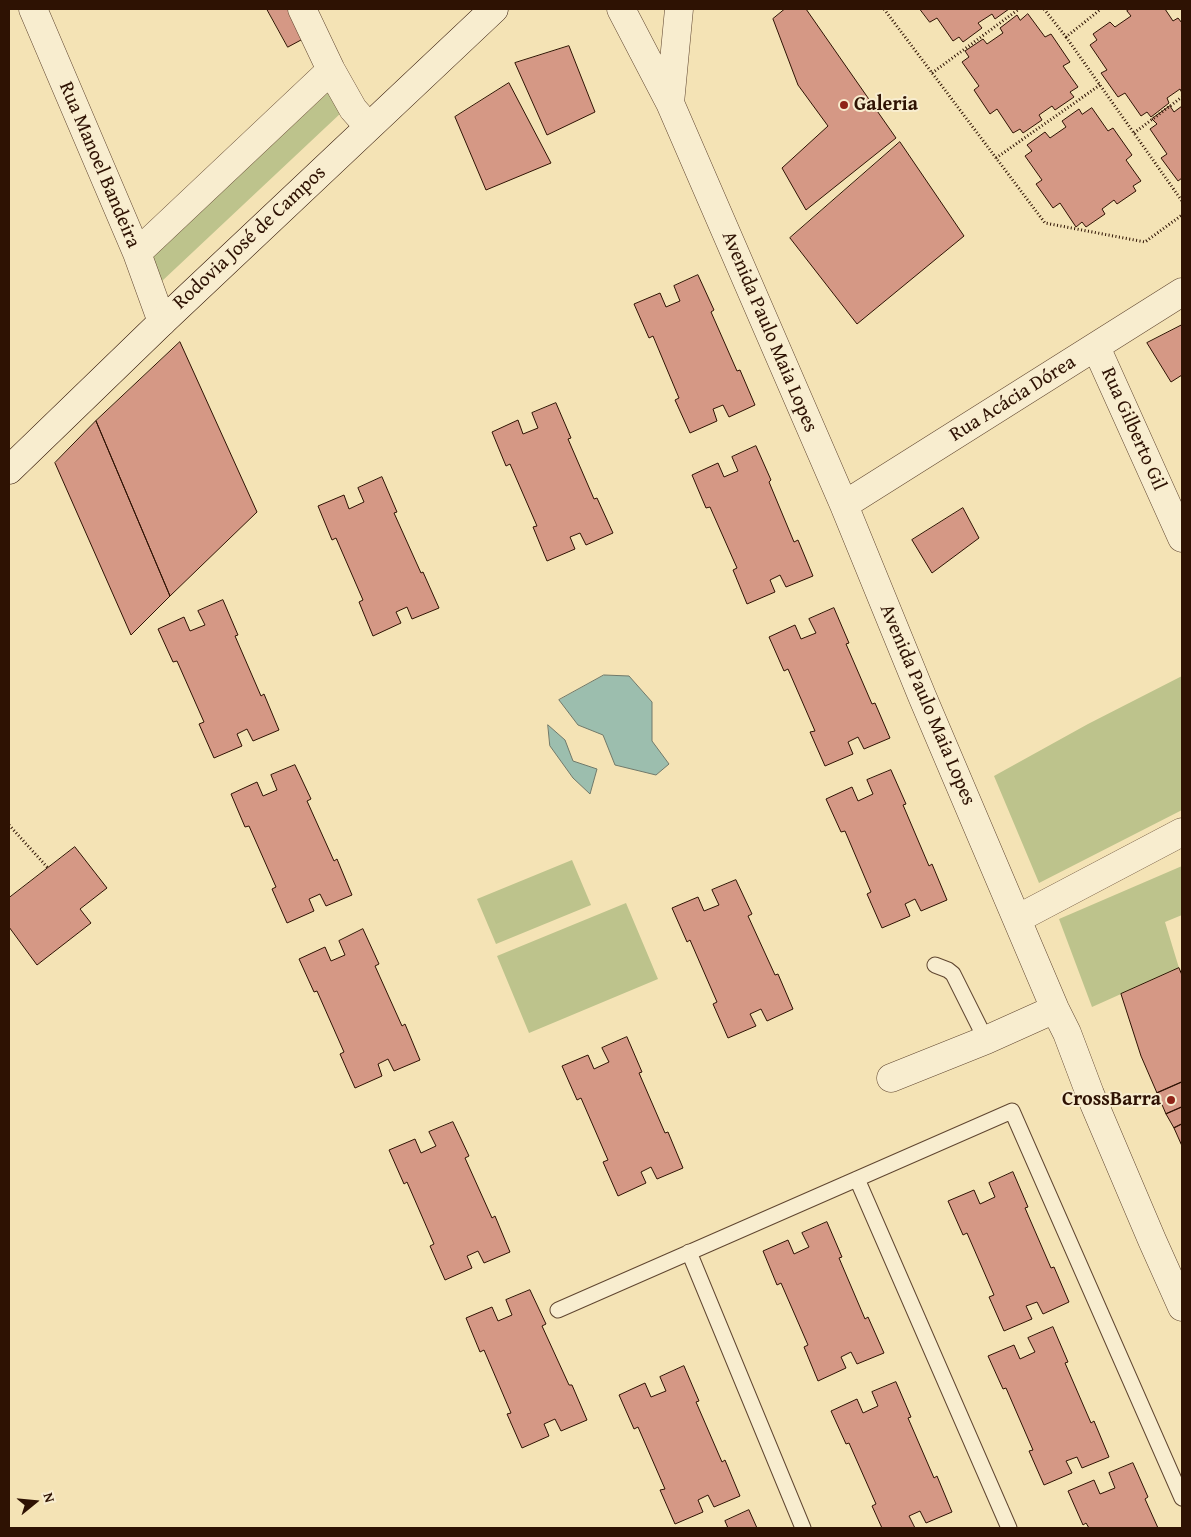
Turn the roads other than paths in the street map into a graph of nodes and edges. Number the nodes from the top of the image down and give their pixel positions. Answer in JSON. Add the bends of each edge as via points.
{"nodes":[{"id":1,"x":32,"y":9,"type":"edge"},
{"id":2,"x":302,"y":9,"type":"edge"},
{"id":3,"x":494,"y":9,"type":"edge"},
{"id":4,"x":621,"y":9,"type":"edge"},
{"id":5,"x":679,"y":9,"type":"edge"},
{"id":6,"x":331,"y":70,"type":"junction"},
{"id":7,"x":670,"y":103,"type":"junction"},
{"id":8,"x":368,"y":126,"type":"junction"},
{"id":9,"x":137,"y":253,"type":"junction"},
{"id":10,"x":1182,"y":292,"type":"edge"},
{"id":11,"x":162,"y":322,"type":"junction"},
{"id":12,"x":1096,"y":347,"type":"junction"},
{"id":13,"x":9,"y":470,"type":"edge"},
{"id":14,"x":844,"y":505,"type":"junction"},
{"id":15,"x":1182,"y":538,"type":"edge"},
{"id":16,"x":1182,"y":832,"type":"edge"},
{"id":17,"x":1017,"y":919,"type":"junction"},
{"id":18,"x":935,"y":964,"type":"dead end"},
{"id":19,"x":1055,"y":1009,"type":"junction"},
{"id":20,"x":986,"y":1040,"type":"junction"},
{"id":21,"x":891,"y":1078,"type":"dead end"},
{"id":22,"x":857,"y":1178,"type":"junction"},
{"id":23,"x":689,"y":1252,"type":"junction"},
{"id":24,"x":1182,"y":1307,"type":"edge"},
{"id":25,"x":558,"y":1310,"type":"dead end"},
{"id":26,"x":1182,"y":1498,"type":"edge"},
{"id":27,"x":803,"y":1528,"type":"edge"},
{"id":28,"x":1009,"y":1528,"type":"edge"}],
"edges":[{"from":1,"to":9,"type":"street","name":"Rua Manoel Bandeira"},
{"from":2,"to":6,"type":"street"},
{"from":3,"to":8,"type":"street","name":"Rodovia José de Campos"},
{"from":4,"to":7,"type":"street","name":"Avenida Paulo Maia Lopes"},
{"from":5,"to":7,"type":"street","name":"Avenida Paulo Maia Lopes"},
{"from":6,"to":8,"type":"street","via":[[353,109]]},
{"from":6,"to":9,"type":"street"},
{"from":7,"to":14,"type":"street","name":"Avenida Paulo Maia Lopes"},
{"from":8,"to":11,"type":"street","name":"Rodovia José de Campos"},
{"from":9,"to":11,"type":"street","name":"Rua Manoel Bandeira"},
{"from":10,"to":12,"type":"street","name":"Rua Acácia Dórea"},
{"from":11,"to":13,"type":"street","name":"Rodovia José de Campos"},
{"from":12,"to":14,"type":"street","name":"Rua Acácia Dórea"},
{"from":12,"to":15,"type":"street","name":"Rua Gilberto Gil"},
{"from":14,"to":17,"type":"street","name":"Avenida Paulo Maia Lopes"},
{"from":16,"to":17,"type":"street"},
{"from":17,"to":19,"type":"street","name":"Avenida Paulo Maia Lopes"},
{"from":18,"to":20,"type":"lane","via":[[953,974]]},
{"from":19,"to":20,"type":"street"},
{"from":19,"to":24,"type":"street","name":"Avenida Paulo Maia Lopes"},
{"from":20,"to":21,"type":"street"},
{"from":22,"to":23,"type":"lane"},
{"from":22,"to":26,"type":"lane","via":[[1012,1111]]},
{"from":22,"to":28,"type":"lane"},
{"from":23,"to":25,"type":"lane"},
{"from":23,"to":27,"type":"lane"}]}
